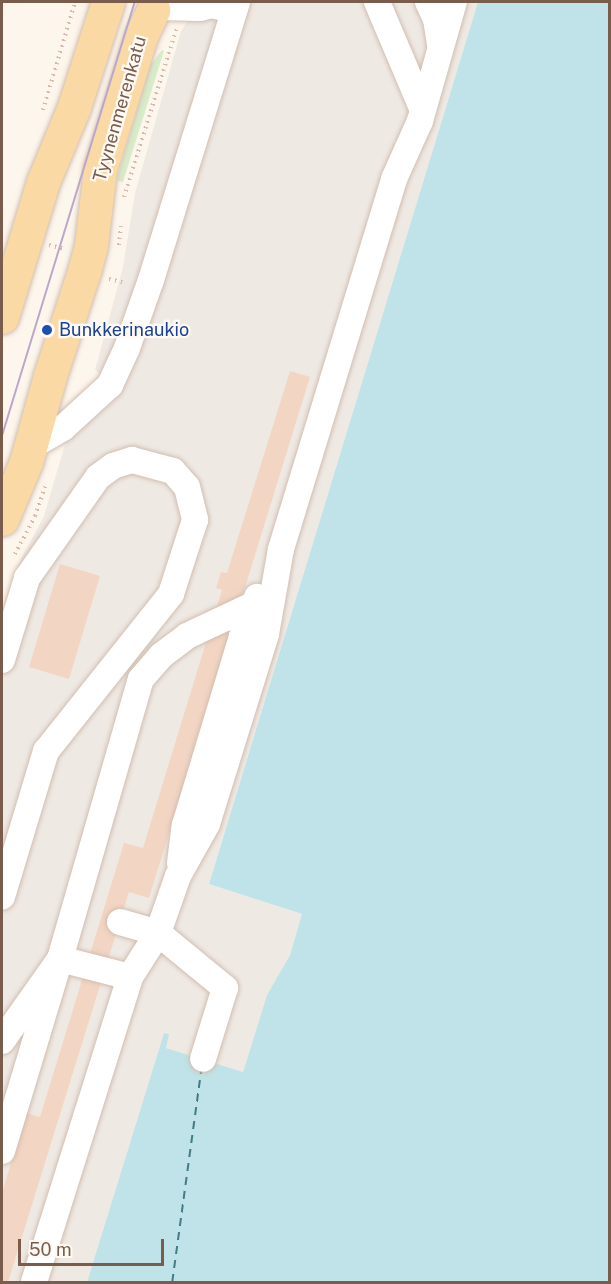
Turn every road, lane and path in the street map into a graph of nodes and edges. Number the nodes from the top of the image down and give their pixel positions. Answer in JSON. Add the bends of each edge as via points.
{"nodes":[{"id":1,"x":108,"y":2,"type":"edge"},
{"id":2,"x":118,"y":2,"type":"edge"},
{"id":3,"x":377,"y":2,"type":"edge"},
{"id":4,"x":428,"y":2,"type":"edge"},
{"id":5,"x":454,"y":2,"type":"edge"},
{"id":6,"x":223,"y":5,"type":"edge"},
{"id":7,"x":159,"y":6,"type":"edge"},
{"id":8,"x":441,"y":51,"type":"junction"},
{"id":9,"x":422,"y":108,"type":"junction"},
{"id":10,"x":26,"y":238,"type":"junction"},
{"id":11,"x":88,"y":255,"type":"junction"},
{"id":12,"x":9,"y":269,"type":"edge"},
{"id":13,"x":2,"y":317,"type":"edge"},
{"id":14,"x":30,"y":447,"type":"junction"},
{"id":15,"x":2,"y":519,"type":"edge"},
{"id":16,"x":281,"y":549,"type":"junction"},
{"id":17,"x":253,"y":605,"type":"junction"},
{"id":18,"x":2,"y":660,"type":"edge"},
{"id":19,"x":178,"y":876,"type":"junction"},
{"id":20,"x":2,"y":897,"type":"edge"},
{"id":21,"x":120,"y":922,"type":"dead end"},
{"id":22,"x":158,"y":933,"type":"junction"},
{"id":23,"x":60,"y":960,"type":"junction"},
{"id":24,"x":130,"y":977,"type":"junction"},
{"id":25,"x":2,"y":1041,"type":"edge"},
{"id":26,"x":203,"y":1059,"type":"dead end"},
{"id":27,"x":2,"y":1151,"type":"edge"},
{"id":28,"x":34,"y":1282,"type":"edge"}],
"edges":[{"from":1,"to":10,"type":"main road"},
{"from":2,"to":7,"type":"main road","name":"Tyynenmerenkatu","via":[[133,10]]},
{"from":3,"to":9,"type":"street"},
{"from":4,"to":8,"type":"street","via":[[436,19]]},
{"from":5,"to":8,"type":"street"},
{"from":6,"to":7,"type":"street"},
{"from":6,"to":14,"type":"street","via":[[151,280],[110,385],[63,428]]},
{"from":7,"to":11,"type":"main road","name":"Tyynenmerenkatu","via":[[141,36],[100,169]]},
{"from":8,"to":9,"type":"street"},
{"from":9,"to":16,"type":"street","via":[[394,179]]},
{"from":10,"to":11,"type":"path"},
{"from":10,"to":12,"type":"main road"},
{"from":11,"to":14,"type":"main road","name":"Tyynenmerenkatu"},
{"from":12,"to":13,"type":"main road"},
{"from":14,"to":15,"type":"main road","name":"Tyynenmerenkatu"},
{"from":16,"to":17,"type":"street"},
{"from":16,"to":19,"type":"street","via":[[266,634],[207,824]]},
{"from":17,"to":19,"type":"street","via":[[185,825]]},
{"from":17,"to":23,"type":"street","via":[[187,636],[141,679]]},
{"from":18,"to":20,"type":"street","via":[[27,578],[98,477],[113,466],[132,460],[173,471],[187,487],[195,520],[171,594],[45,751]]},
{"from":19,"to":22,"type":"street"},
{"from":21,"to":22,"type":"street"},
{"from":22,"to":24,"type":"street"},
{"from":22,"to":26,"type":"street","via":[[225,988]]},
{"from":23,"to":24,"type":"street"},
{"from":23,"to":25,"type":"street"},
{"from":23,"to":27,"type":"street"},
{"from":24,"to":28,"type":"street"}]}
